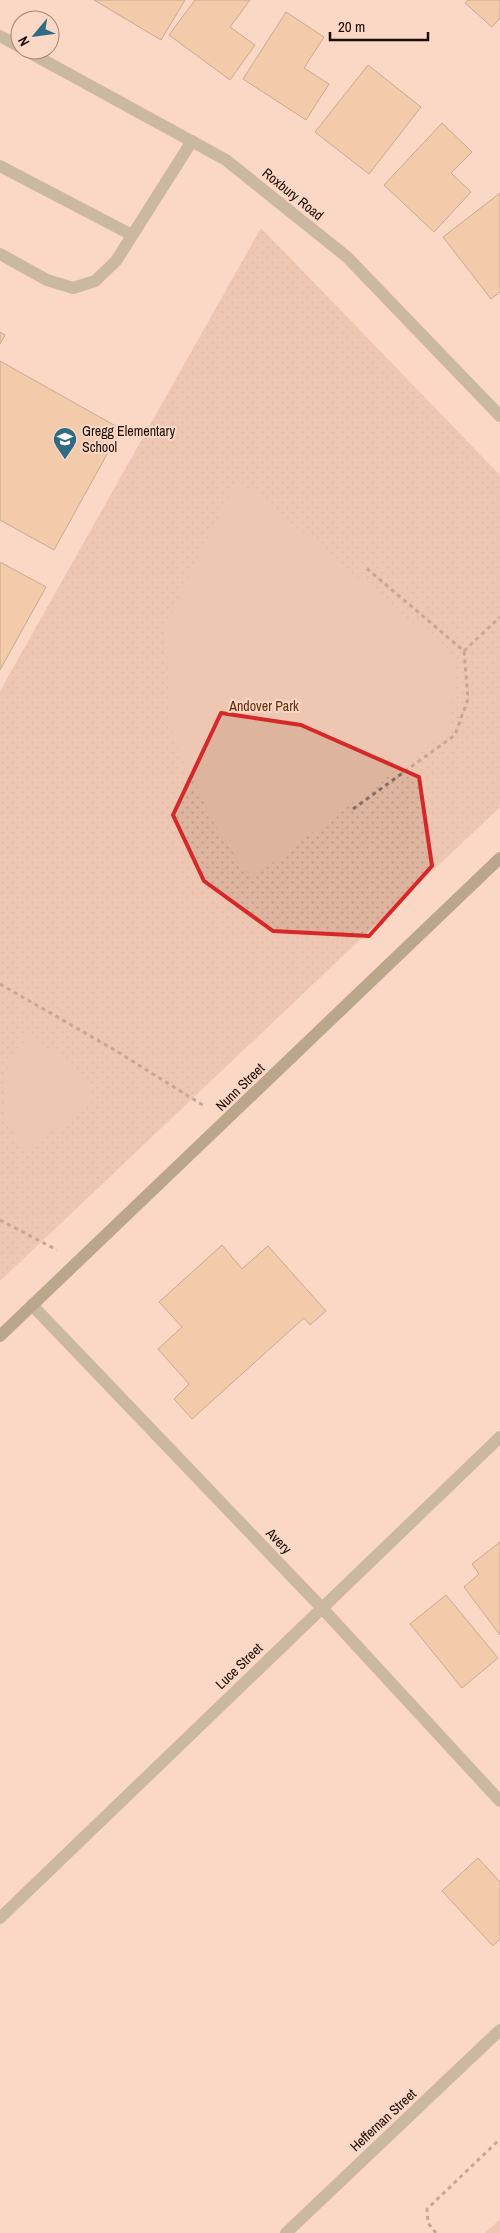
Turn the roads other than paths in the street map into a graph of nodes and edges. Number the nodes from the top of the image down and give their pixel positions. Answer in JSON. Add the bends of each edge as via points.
{"nodes":[{"id":1,"x":44,"y":60,"type":"edge"},
{"id":2,"x":192,"y":141,"type":"junction"},
{"id":3,"x":0,"y":166,"type":"edge"},
{"id":4,"x":132,"y":235,"type":"junction"},
{"id":5,"x":0,"y":254,"type":"edge"},
{"id":6,"x":500,"y":416,"type":"edge"},
{"id":7,"x":500,"y":858,"type":"edge"},
{"id":8,"x":32,"y":1305,"type":"junction"},
{"id":9,"x":0,"y":1336,"type":"edge"},
{"id":10,"x":500,"y":1437,"type":"edge"},
{"id":11,"x":321,"y":1607,"type":"junction"},
{"id":12,"x":500,"y":1801,"type":"edge"},
{"id":13,"x":0,"y":1918,"type":"edge"},
{"id":14,"x":500,"y":2030,"type":"edge"},
{"id":15,"x":286,"y":2233,"type":"edge"}],
"edges":[{"from":1,"to":2,"type":"street","name":"Roxbury Road"},
{"from":2,"to":4,"type":"street"},
{"from":2,"to":6,"type":"street","name":"Roxbury Road","via":[[226,160],[347,257]]},
{"from":3,"to":4,"type":"street"},
{"from":4,"to":5,"type":"street","via":[[116,261],[95,281],[73,288],[47,280]]},
{"from":7,"to":8,"type":"street","name":"Nunn Street"},
{"from":8,"to":9,"type":"street","name":"Nunn Street"},
{"from":8,"to":11,"type":"street","name":"Avery"},
{"from":10,"to":11,"type":"street","name":"Luce Street"},
{"from":11,"to":12,"type":"street","name":"Avery"},
{"from":11,"to":13,"type":"street","name":"Luce Street"},
{"from":14,"to":15,"type":"street","name":"Heffernan Street"}]}
